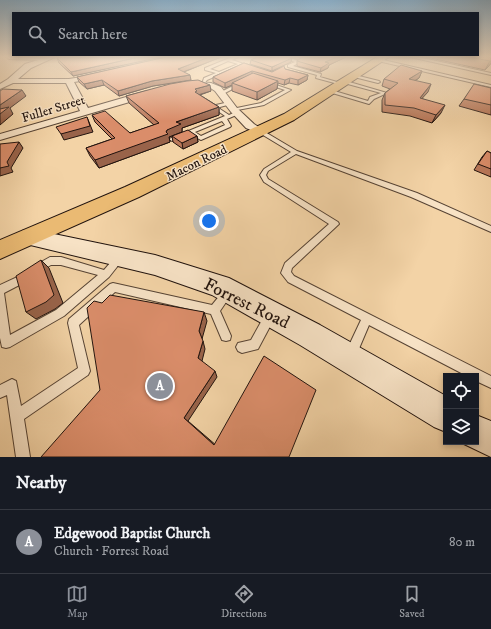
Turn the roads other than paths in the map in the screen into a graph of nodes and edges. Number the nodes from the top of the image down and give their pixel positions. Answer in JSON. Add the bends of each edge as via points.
{"nodes":[{"id":1,"x":14,"y":78,"type":"edge"},
{"id":2,"x":83,"y":78,"type":"edge"},
{"id":3,"x":206,"y":78,"type":"edge"},
{"id":4,"x":318,"y":78,"type":"edge"},
{"id":5,"x":351,"y":78,"type":"edge"},
{"id":6,"x":460,"y":78,"type":"edge"},
{"id":7,"x":260,"y":80,"type":"edge"},
{"id":8,"x":11,"y":81,"type":"junction"},
{"id":9,"x":69,"y":81,"type":"junction"},
{"id":10,"x":246,"y":81,"type":"edge"},
{"id":11,"x":347,"y":81,"type":"junction"},
{"id":12,"x":378,"y":82,"type":"dead end"},
{"id":13,"x":203,"y":83,"type":"junction"},
{"id":14,"x":180,"y":84,"type":"edge"},
{"id":15,"x":491,"y":86,"type":"edge"},
{"id":16,"x":0,"y":87,"type":"edge"},
{"id":17,"x":331,"y":91,"type":"junction"},
{"id":18,"x":153,"y":92,"type":"edge"},
{"id":19,"x":221,"y":93,"type":"junction"},
{"id":20,"x":85,"y":112,"type":"junction"},
{"id":21,"x":231,"y":112,"type":"junction"},
{"id":22,"x":260,"y":131,"type":"junction"},
{"id":23,"x":191,"y":132,"type":"junction"},
{"id":24,"x":0,"y":137,"type":"edge"},
{"id":25,"x":172,"y":139,"type":"edge"},
{"id":26,"x":295,"y":152,"type":"junction"},
{"id":27,"x":491,"y":229,"type":"edge"},
{"id":28,"x":30,"y":237,"type":"junction"},
{"id":29,"x":0,"y":250,"type":"edge"},
{"id":30,"x":120,"y":257,"type":"junction"},
{"id":31,"x":106,"y":274,"type":"junction"},
{"id":32,"x":0,"y":290,"type":"edge"},
{"id":33,"x":0,"y":295,"type":"edge"},
{"id":34,"x":222,"y":300,"type":"junction"},
{"id":35,"x":272,"y":314,"type":"junction"},
{"id":36,"x":367,"y":318,"type":"junction"},
{"id":37,"x":226,"y":336,"type":"dead end"},
{"id":38,"x":242,"y":347,"type":"dead end"},
{"id":39,"x":349,"y":359,"type":"junction"},
{"id":40,"x":491,"y":382,"type":"edge"},
{"id":41,"x":0,"y":392,"type":"edge"},
{"id":42,"x":443,"y":413,"type":"edge"},
{"id":43,"x":16,"y":417,"type":"junction"},
{"id":44,"x":479,"y":434,"type":"edge"},
{"id":45,"x":491,"y":440,"type":"edge"},
{"id":46,"x":23,"y":457,"type":"edge"}],
"edges":[{"from":1,"to":8,"type":"street"},
{"from":2,"to":9,"type":"street"},
{"from":3,"to":13,"type":"lane"},
{"from":4,"to":11,"type":"lane"},
{"from":5,"to":11,"type":"main road","name":"Macon Road"},
{"from":6,"to":15,"type":"lane"},
{"from":7,"to":21,"type":"lane","via":[[289,90],[262,104]]},
{"from":8,"to":9,"type":"street"},
{"from":8,"to":16,"type":"street"},
{"from":9,"to":20,"type":"street"},
{"from":10,"to":19,"type":"lane"},
{"from":11,"to":12,"type":"lane"},
{"from":11,"to":17,"type":"main road","name":"Macon Road"},
{"from":11,"to":17,"type":"lane","via":[[385,93],[372,98],[369,103]]},
{"from":13,"to":14,"type":"street"},
{"from":13,"to":19,"type":"street","via":[[211,85]]},
{"from":17,"to":22,"type":"main road","name":"Macon Road","via":[[289,117]]},
{"from":18,"to":20,"type":"street","name":"Fuller Street"},
{"from":19,"to":21,"type":"street"},
{"from":20,"to":24,"type":"street","name":"Fuller Street"},
{"from":21,"to":22,"type":"street"},
{"from":21,"to":23,"type":"lane"},
{"from":21,"to":23,"type":"lane","via":[[228,126],[201,138]]},
{"from":22,"to":26,"type":"lane"},
{"from":22,"to":28,"type":"main road","name":"Macon Road"},
{"from":23,"to":25,"type":"lane"},
{"from":26,"to":27,"type":"lane","via":[[414,195]]},
{"from":26,"to":36,"type":"lane","via":[[266,170],[263,175],[266,180],[335,224],[288,266],[286,274],[291,279]]},
{"from":28,"to":29,"type":"main road","name":"Macon Road"},
{"from":28,"to":30,"type":"main road","name":"Forrest Road"},
{"from":30,"to":31,"type":"lane"},
{"from":30,"to":34,"type":"main road","name":"Forrest Road","via":[[155,265],[220,286]]},
{"from":31,"to":32,"type":"lane","via":[[61,261],[50,261]]},
{"from":31,"to":33,"type":"lane","via":[[60,313],[6,343]]},
{"from":34,"to":35,"type":"main road","name":"Forrest Road"},
{"from":34,"to":37,"type":"lane"},
{"from":34,"to":43,"type":"lane","via":[[113,287],[73,323],[84,370]]},
{"from":35,"to":38,"type":"lane","via":[[254,345]]},
{"from":35,"to":39,"type":"main road","name":"Forrest Road"},
{"from":36,"to":39,"type":"lane"},
{"from":36,"to":40,"type":"lane"},
{"from":39,"to":42,"type":"main road","name":"Forrest Road"},
{"from":41,"to":43,"type":"lane","via":[[12,385]]},
{"from":43,"to":46,"type":"lane"},
{"from":44,"to":45,"type":"main road"}]}
